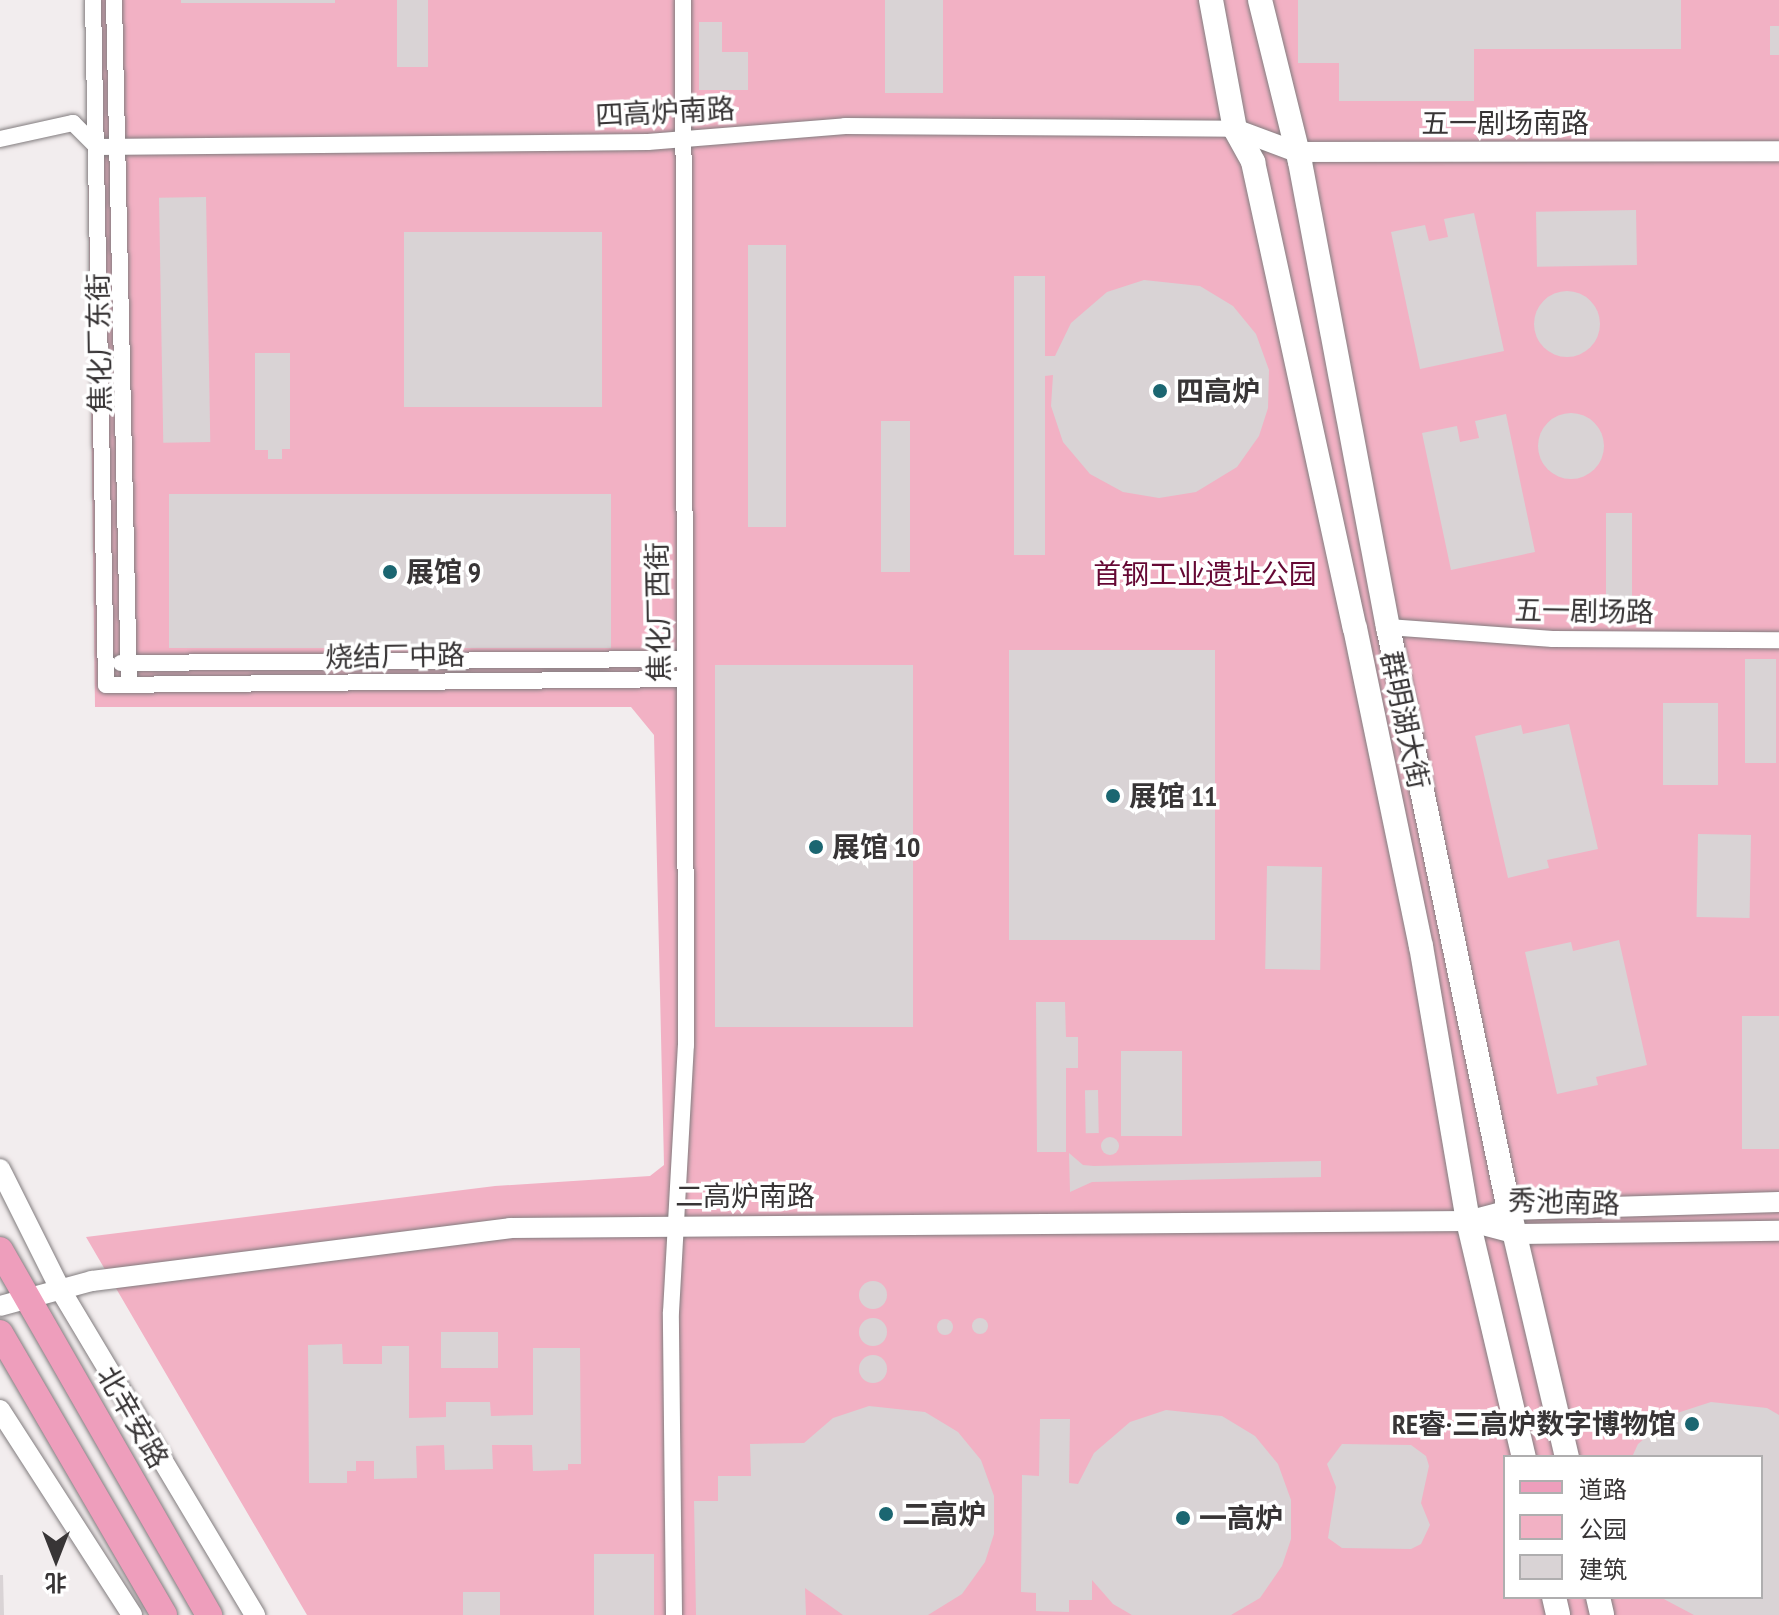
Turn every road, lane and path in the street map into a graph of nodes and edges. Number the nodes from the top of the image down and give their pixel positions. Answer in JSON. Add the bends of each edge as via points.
{"nodes":[{"id":1,"x":93,"y":0,"type":"edge"},
{"id":2,"x":114,"y":0,"type":"edge"},
{"id":3,"x":683,"y":0,"type":"edge"},
{"id":4,"x":1211,"y":0,"type":"edge"},
{"id":5,"x":1260,"y":0,"type":"edge"},
{"id":6,"x":1235,"y":129,"type":"junction"},
{"id":7,"x":0,"y":139,"type":"edge"},
{"id":8,"x":685,"y":140,"type":"junction"},
{"id":9,"x":97,"y":147,"type":"junction"},
{"id":10,"x":120,"y":147,"type":"junction"},
{"id":11,"x":1779,"y":151,"type":"edge"},
{"id":12,"x":1297,"y":152,"type":"junction"},
{"id":13,"x":1388,"y":627,"type":"junction"},
{"id":14,"x":1779,"y":640,"type":"edge"},
{"id":15,"x":684,"y":659,"type":"junction"},
{"id":16,"x":106,"y":663,"type":"junction"},
{"id":17,"x":130,"y":663,"type":"junction"},
{"id":18,"x":685,"y":679,"type":"junction"},
{"id":19,"x":106,"y":685,"type":"joint"},
{"id":20,"x":129,"y":685,"type":"junction"},
{"id":21,"x":0,"y":1169,"type":"edge"},
{"id":22,"x":1779,"y":1202,"type":"edge"},
{"id":23,"x":1509,"y":1210,"type":"junction"},
{"id":24,"x":1468,"y":1221,"type":"junction"},
{"id":25,"x":674,"y":1224,"type":"junction"},
{"id":26,"x":1779,"y":1231,"type":"edge"},
{"id":27,"x":1517,"y":1234,"type":"junction"},
{"id":28,"x":0,"y":1250,"type":"edge"},
{"id":29,"x":60,"y":1289,"type":"junction"},
{"id":30,"x":29,"y":1298,"type":"junction"},
{"id":31,"x":0,"y":1306,"type":"edge"},
{"id":32,"x":0,"y":1333,"type":"edge"},
{"id":33,"x":0,"y":1410,"type":"edge"},
{"id":34,"x":1524,"y":1455,"type":"edge"},
{"id":35,"x":1567,"y":1455,"type":"edge"},
{"id":36,"x":132,"y":1615,"type":"edge"},
{"id":37,"x":164,"y":1615,"type":"edge"},
{"id":38,"x":209,"y":1615,"type":"edge"},
{"id":39,"x":255,"y":1615,"type":"edge"},
{"id":40,"x":674,"y":1615,"type":"edge"}],
"edges":[{"from":1,"to":9,"type":"street","name":"焦化厂东街"},
{"from":2,"to":10,"type":"street","name":"焦化厂东街"},
{"from":3,"to":8,"type":"street","name":"焦化厂西街"},
{"from":4,"to":6,"type":"main road","name":"群明湖大街"},
{"from":5,"to":12,"type":"main road","name":"群明湖大街"},
{"from":6,"to":8,"type":"street","name":"四高炉南路","via":[[845,126]]},
{"from":6,"to":12,"type":"street","name":"五一剧场南路"},
{"from":6,"to":24,"type":"main road","name":"群明湖大街","via":[[1253,162],[1355,628],[1421,946]]},
{"from":7,"to":9,"type":"street","via":[[73,123]]},
{"from":8,"to":10,"type":"street","name":"四高炉南路"},
{"from":8,"to":15,"type":"street","name":"焦化厂西街"},
{"from":9,"to":10,"type":"street","name":"四高炉南路"},
{"from":9,"to":16,"type":"street","name":"焦化厂东街"},
{"from":10,"to":17,"type":"street","name":"焦化厂东街"},
{"from":11,"to":12,"type":"street","name":"五一剧场南路"},
{"from":12,"to":13,"type":"main road","name":"群明湖大街"},
{"from":13,"to":14,"type":"street","name":"五一剧场路","via":[[1553,639]]},
{"from":13,"to":23,"type":"main road","name":"群明湖大街"},
{"from":15,"to":17,"type":"street","name":"烧结厂中路"},
{"from":15,"to":18,"type":"street","name":"焦化厂西街"},
{"from":16,"to":17,"type":"street","name":"烧结厂中路"},
{"from":16,"to":19,"type":"street","name":"焦化厂东街"},
{"from":17,"to":20,"type":"street","name":"焦化厂东街"},
{"from":18,"to":20,"type":"street","name":"烧结厂中路"},
{"from":18,"to":25,"type":"street","name":"焦化厂西街","via":[[686,1045]]},
{"from":19,"to":20,"type":"street","name":"烧结厂中路"},
{"from":21,"to":29,"type":"street"},
{"from":22,"to":23,"type":"street","name":"秀池南路"},
{"from":23,"to":24,"type":"street","name":"秀池南路"},
{"from":23,"to":27,"type":"main road","name":"群明湖大街"},
{"from":24,"to":25,"type":"street","name":"二高炉南路"},
{"from":24,"to":27,"type":"street","name":"秀池南路"},
{"from":24,"to":34,"type":"main road","name":"群明湖大街"},
{"from":25,"to":29,"type":"street","name":"二高炉南路","via":[[510,1228]]},
{"from":25,"to":40,"type":"street","name":"焦化厂西街"},
{"from":26,"to":27,"type":"street","name":"秀池南路"},
{"from":27,"to":35,"type":"main road","name":"群明湖大街"},
{"from":28,"to":30,"type":"main road","name":"北辛安路"},
{"from":29,"to":30,"type":"street","name":"二高炉南路"},
{"from":29,"to":39,"type":"street"},
{"from":30,"to":31,"type":"street","name":"二高炉南路"},
{"from":30,"to":38,"type":"main road","name":"北辛安路"},
{"from":32,"to":37,"type":"main road"},
{"from":33,"to":36,"type":"street"}]}
